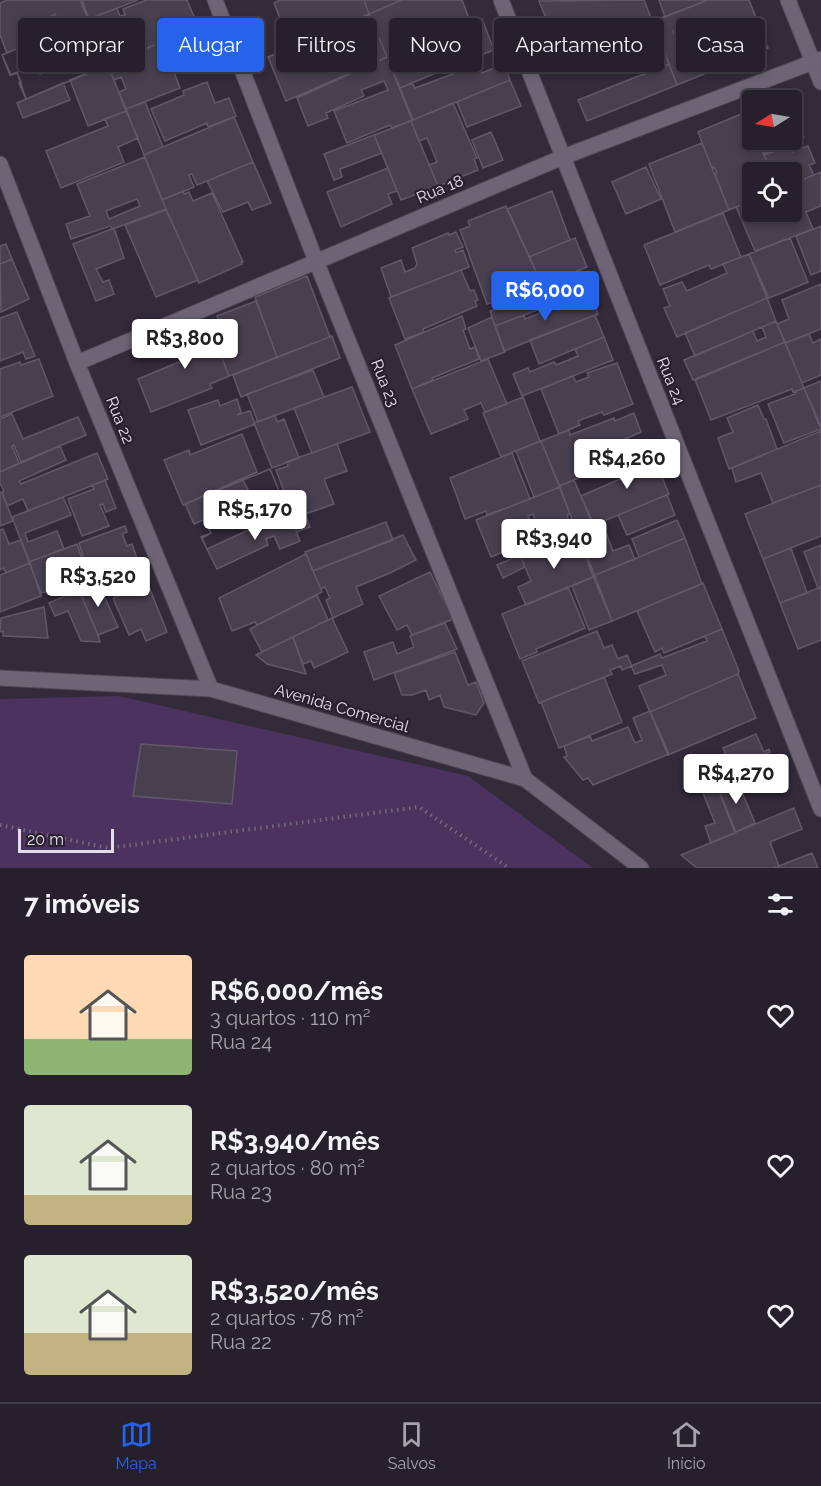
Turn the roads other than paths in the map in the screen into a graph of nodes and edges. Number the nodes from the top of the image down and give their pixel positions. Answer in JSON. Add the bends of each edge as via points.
{"nodes":[{"id":1,"x":215,"y":0,"type":"edge"},
{"id":2,"x":501,"y":0,"type":"edge"},
{"id":3,"x":788,"y":0,"type":"edge"},
{"id":4,"x":817,"y":61,"type":"edge"},
{"id":5,"x":821,"y":82,"type":"edge"},
{"id":6,"x":563,"y":157,"type":"junction"},
{"id":7,"x":0,"y":164,"type":"edge"},
{"id":8,"x":316,"y":261,"type":"junction"},
{"id":9,"x":77,"y":363,"type":"junction"},
{"id":10,"x":0,"y":678,"type":"edge"},
{"id":11,"x":212,"y":689,"type":"junction"},
{"id":12,"x":525,"y":779,"type":"junction"},
{"id":13,"x":821,"y":809,"type":"edge"},
{"id":14,"x":641,"y":868,"type":"edge"}],
"edges":[{"from":1,"to":8,"type":"street","name":"Rua 23"},
{"from":2,"to":6,"type":"street","name":"Rua 24"},
{"from":3,"to":4,"type":"street"},
{"from":4,"to":5,"type":"street"},
{"from":4,"to":6,"type":"street","name":"Rua 18"},
{"from":6,"to":8,"type":"street","name":"Rua 18"},
{"from":6,"to":13,"type":"street","name":"Rua 24"},
{"from":7,"to":9,"type":"street","name":"Rua 22"},
{"from":8,"to":9,"type":"street","name":"Rua 18"},
{"from":8,"to":12,"type":"street","name":"Rua 23"},
{"from":9,"to":11,"type":"street","name":"Rua 22"},
{"from":10,"to":11,"type":"street","name":"Avenida Comercial"},
{"from":11,"to":12,"type":"street","name":"Avenida Comercial"},
{"from":12,"to":14,"type":"street","name":"Avenida Comercial"}]}
